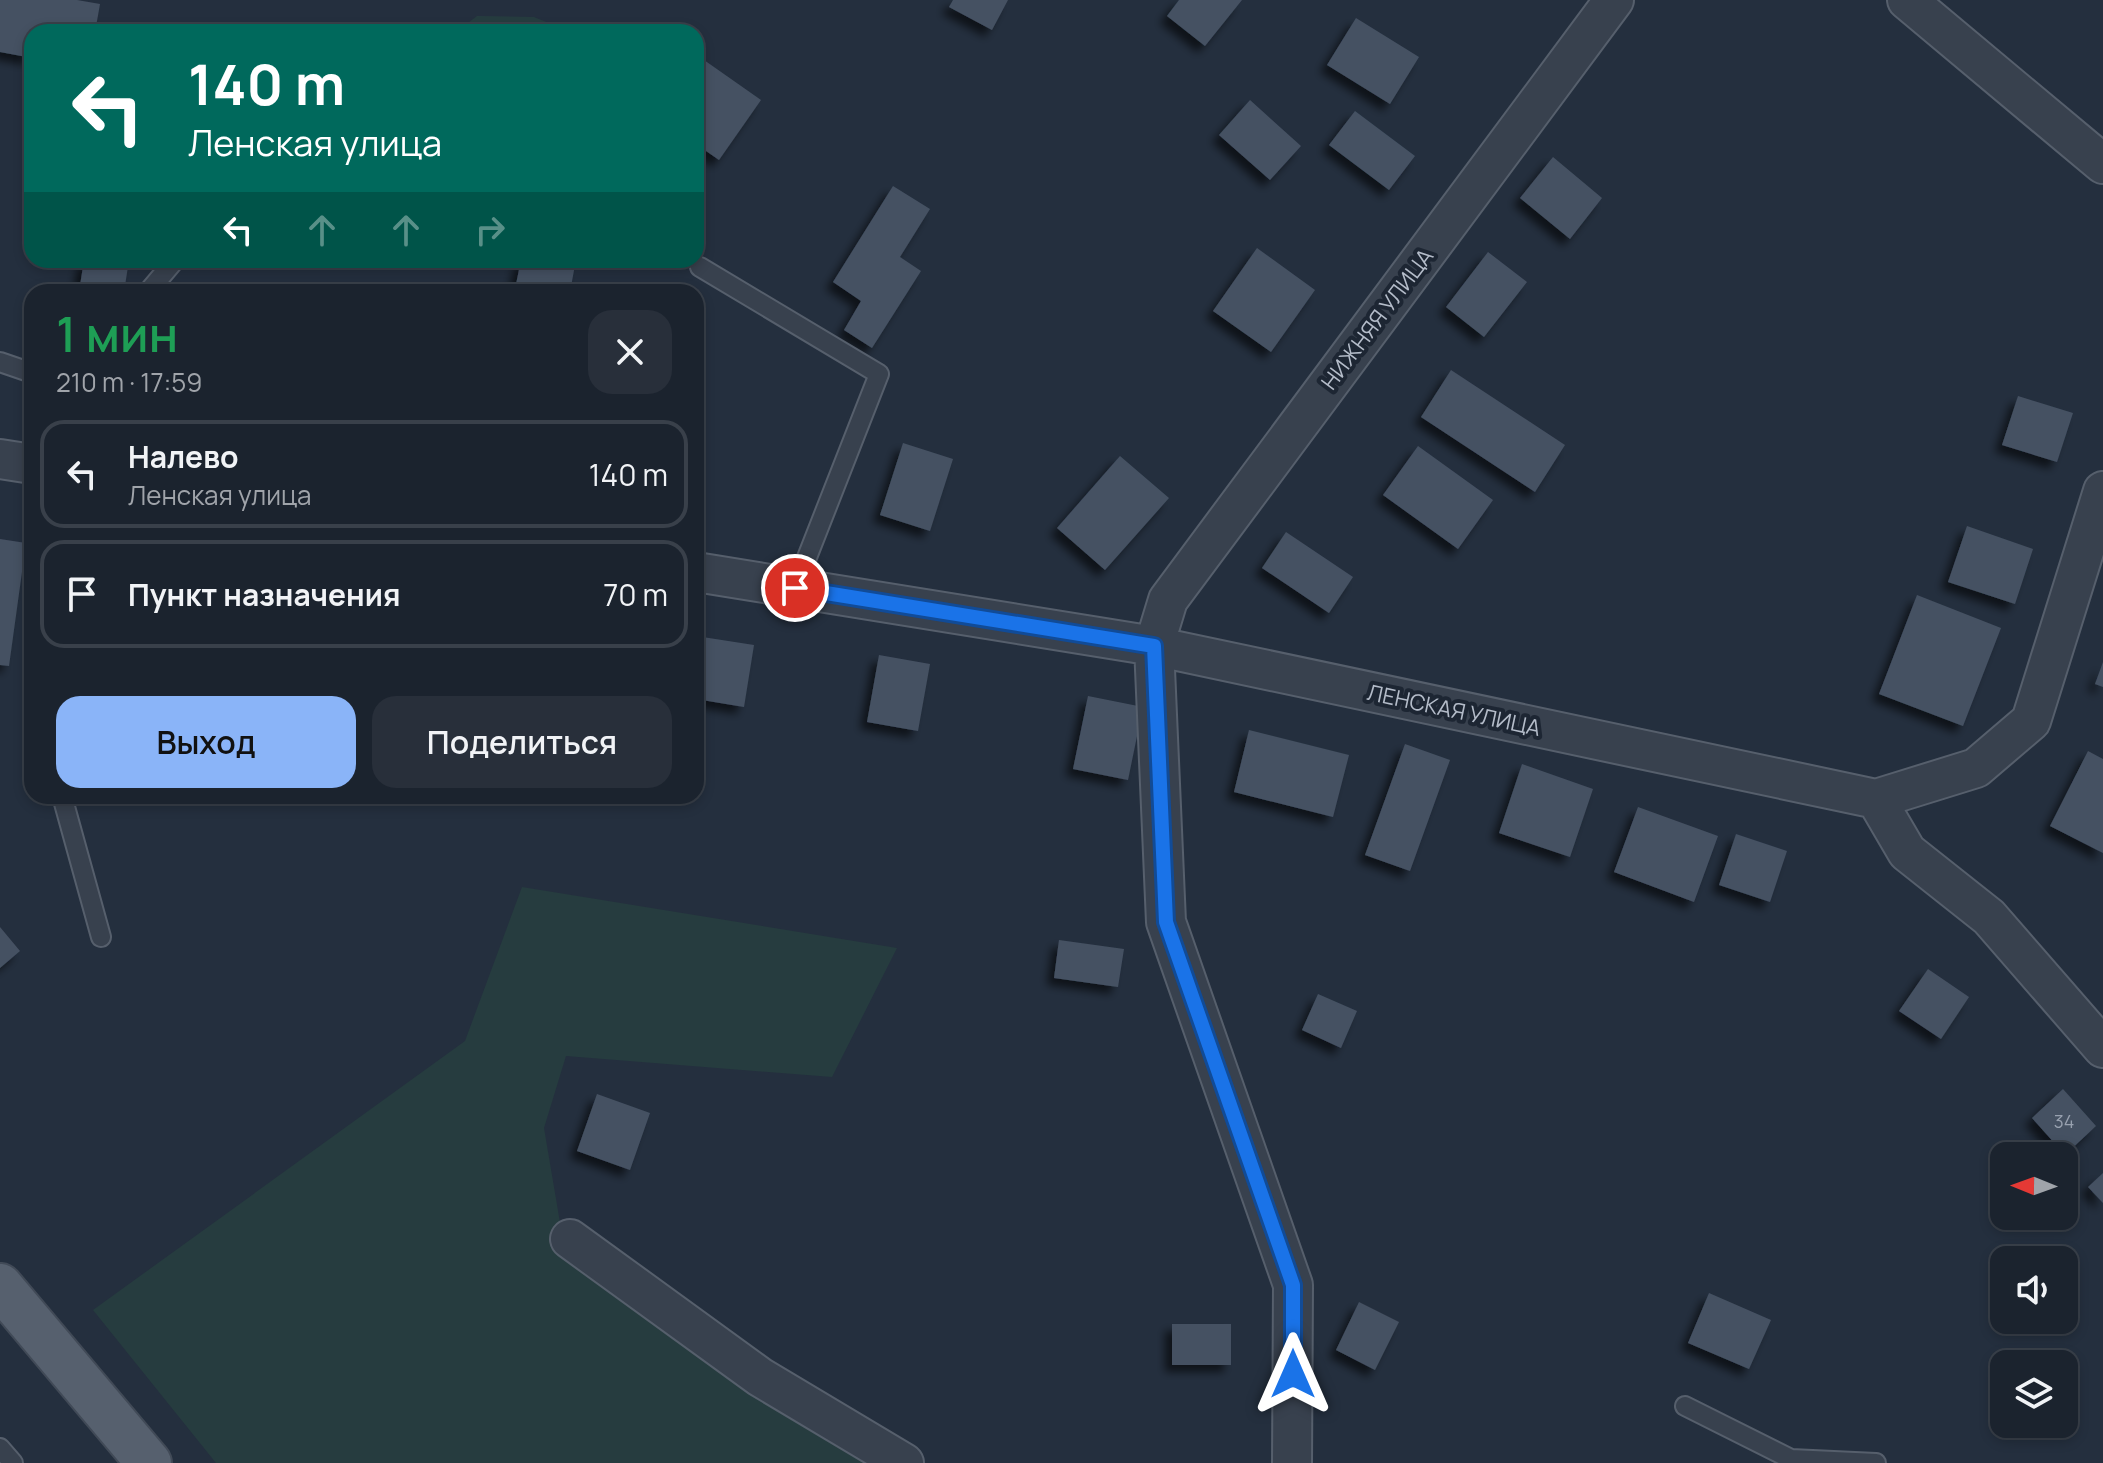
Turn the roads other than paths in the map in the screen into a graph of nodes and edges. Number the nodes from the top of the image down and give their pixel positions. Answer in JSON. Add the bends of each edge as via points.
{"nodes":[{"id":1,"x":1614,"y":0,"type":"edge"},
{"id":2,"x":1907,"y":0,"type":"edge"},
{"id":3,"x":2103,"y":164,"type":"edge"},
{"id":4,"x":168,"y":268,"type":"edge"},
{"id":5,"x":702,"y":268,"type":"edge"},
{"id":6,"x":155,"y":284,"type":"edge"},
{"id":7,"x":0,"y":362,"type":"edge"},
{"id":8,"x":24,"y":370,"type":"edge"},
{"id":9,"x":0,"y":459,"type":"edge"},
{"id":10,"x":24,"y":463,"type":"edge"},
{"id":11,"x":2103,"y":491,"type":"edge"},
{"id":12,"x":704,"y":573,"type":"edge"},
{"id":13,"x":795,"y":588,"type":"junction"},
{"id":14,"x":1154,"y":646,"type":"junction"},
{"id":15,"x":1876,"y":799,"type":"junction"},
{"id":16,"x":64,"y":804,"type":"edge"},
{"id":17,"x":101,"y":937,"type":"dead end"},
{"id":18,"x":2103,"y":1048,"type":"edge"},
{"id":19,"x":570,"y":1239,"type":"dead end"},
{"id":20,"x":0,"y":1286,"type":"edge"},
{"id":21,"x":1685,"y":1406,"type":"dead end"},
{"id":22,"x":0,"y":1448,"type":"edge"},
{"id":23,"x":13,"y":1463,"type":"edge"},
{"id":24,"x":149,"y":1463,"type":"edge"},
{"id":25,"x":904,"y":1463,"type":"edge"},
{"id":26,"x":1292,"y":1463,"type":"edge"},
{"id":27,"x":1876,"y":1463,"type":"edge"}],
"edges":[{"from":1,"to":14,"type":"street","name":"НИЖНЯЯ УЛИЦА","via":[[1168,600]]},
{"from":2,"to":3,"type":"street"},
{"from":4,"to":6,"type":"lane"},
{"from":5,"to":13,"type":"lane","via":[[879,374]]},
{"from":7,"to":8,"type":"lane"},
{"from":9,"to":10,"type":"street"},
{"from":11,"to":15,"type":"street","via":[[2031,721],[1976,768]]},
{"from":12,"to":13,"type":"street","name":"ЛЕНСКАЯ УЛИЦА"},
{"from":13,"to":14,"type":"street","name":"ЛЕНСКАЯ УЛИЦА"},
{"from":14,"to":15,"type":"street","name":"ЛЕНСКАЯ УЛИЦА"},
{"from":14,"to":26,"type":"street","name":"НИЖНЯЯ УЛИЦА","via":[[1166,922],[1293,1285]]},
{"from":15,"to":18,"type":"street","via":[[1907,852],[1989,917]]},
{"from":16,"to":17,"type":"lane"},
{"from":19,"to":25,"type":"street","via":[[760,1377]]},
{"from":20,"to":24,"type":"main road"},
{"from":21,"to":27,"type":"lane","via":[[1791,1459]]},
{"from":22,"to":23,"type":"lane"}]}
